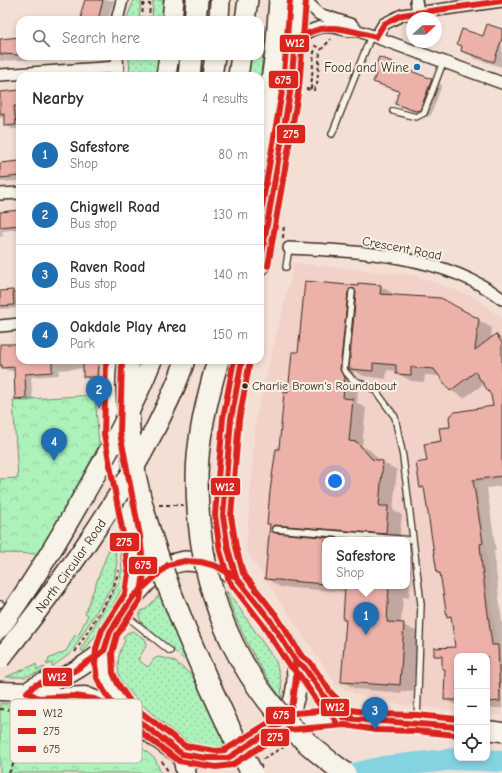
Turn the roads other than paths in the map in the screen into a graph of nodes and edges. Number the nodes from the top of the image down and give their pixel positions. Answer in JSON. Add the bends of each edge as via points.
{"nodes":[{"id":1,"x":122,"y":0,"type":"edge"},
{"id":2,"x":174,"y":0,"type":"edge"},
{"id":3,"x":220,"y":0,"type":"edge"},
{"id":4,"x":248,"y":0,"type":"edge"},
{"id":5,"x":272,"y":0,"type":"edge"},
{"id":6,"x":280,"y":0,"type":"edge"},
{"id":7,"x":298,"y":0,"type":"edge"},
{"id":8,"x":305,"y":0,"type":"edge"},
{"id":9,"x":416,"y":0,"type":"edge"},
{"id":10,"x":502,"y":1,"type":"edge"},
{"id":11,"x":418,"y":12,"type":"edge"},
{"id":12,"x":425,"y":12,"type":"edge"},
{"id":13,"x":118,"y":16,"type":"edge"},
{"id":14,"x":172,"y":16,"type":"edge"},
{"id":15,"x":219,"y":16,"type":"edge"},
{"id":16,"x":246,"y":16,"type":"edge"},
{"id":17,"x":406,"y":16,"type":"edge"},
{"id":18,"x":356,"y":30,"type":"junction"},
{"id":19,"x":374,"y":36,"type":"junction"},
{"id":20,"x":295,"y":40,"type":"junction"},
{"id":21,"x":168,"y":60,"type":"edge"},
{"id":22,"x":191,"y":60,"type":"edge"},
{"id":23,"x":214,"y":60,"type":"edge"},
{"id":24,"x":240,"y":60,"type":"edge"},
{"id":25,"x":443,"y":62,"type":"junction"},
{"id":26,"x":118,"y":66,"type":"edge"},
{"id":27,"x":274,"y":67,"type":"junction"},
{"id":28,"x":39,"y":72,"type":"edge"},
{"id":29,"x":167,"y":72,"type":"edge"},
{"id":30,"x":189,"y":72,"type":"edge"},
{"id":31,"x":212,"y":72,"type":"edge"},
{"id":32,"x":239,"y":72,"type":"edge"},
{"id":33,"x":16,"y":74,"type":"edge"},
{"id":34,"x":0,"y":75,"type":"edge"},
{"id":35,"x":502,"y":83,"type":"edge"},
{"id":36,"x":393,"y":110,"type":"dead end"},
{"id":37,"x":264,"y":134,"type":"edge"},
{"id":38,"x":332,"y":134,"type":"dead end"},
{"id":39,"x":16,"y":193,"type":"edge"},
{"id":40,"x":0,"y":194,"type":"edge"},
{"id":41,"x":264,"y":242,"type":"edge"},
{"id":42,"x":289,"y":248,"type":"joint"},
{"id":43,"x":286,"y":267,"type":"dead end"},
{"id":44,"x":352,"y":292,"type":"dead end"},
{"id":45,"x":502,"y":299,"type":"edge"},
{"id":46,"x":16,"y":324,"type":"edge"},
{"id":47,"x":0,"y":326,"type":"edge"},
{"id":48,"x":114,"y":364,"type":"edge"},
{"id":49,"x":129,"y":364,"type":"edge"},
{"id":50,"x":150,"y":364,"type":"edge"},
{"id":51,"x":183,"y":364,"type":"edge"},
{"id":52,"x":217,"y":364,"type":"edge"},
{"id":53,"x":241,"y":364,"type":"edge"},
{"id":54,"x":275,"y":529,"type":"dead end"},
{"id":55,"x":375,"y":537,"type":"edge"},
{"id":56,"x":412,"y":540,"type":"joint"},
{"id":57,"x":236,"y":577,"type":"junction"},
{"id":58,"x":133,"y":597,"type":"junction"},
{"id":59,"x":122,"y":613,"type":"junction"},
{"id":60,"x":0,"y":628,"type":"edge"},
{"id":61,"x":104,"y":651,"type":"junction"},
{"id":62,"x":170,"y":651,"type":"dead end"},
{"id":63,"x":0,"y":659,"type":"edge"},
{"id":64,"x":295,"y":660,"type":"junction"},
{"id":65,"x":0,"y":691,"type":"edge"},
{"id":66,"x":31,"y":699,"type":"junction"},
{"id":67,"x":92,"y":699,"type":"edge"},
{"id":68,"x":119,"y":699,"type":"edge"},
{"id":69,"x":343,"y":718,"type":"junction"},
{"id":70,"x":284,"y":722,"type":"junction"},
{"id":71,"x":416,"y":723,"type":"junction"},
{"id":72,"x":142,"y":724,"type":"edge"},
{"id":73,"x":454,"y":727,"type":"edge"},
{"id":74,"x":490,"y":730,"type":"edge"},
{"id":75,"x":502,"y":732,"type":"edge"},
{"id":76,"x":182,"y":754,"type":"junction"},
{"id":77,"x":224,"y":765,"type":"edge"},
{"id":78,"x":186,"y":773,"type":"edge"},
{"id":79,"x":252,"y":773,"type":"edge"},
{"id":80,"x":345,"y":773,"type":"edge"}],
"edges":[{"from":1,"to":13,"type":"street"},
{"from":2,"to":14,"type":"highway"},
{"from":3,"to":15,"type":"highway"},
{"from":4,"to":16,"type":"highway"},
{"from":5,"to":27,"type":"highway","via":[[271,53]]},
{"from":6,"to":27,"type":"highway"},
{"from":7,"to":20,"type":"highway"},
{"from":8,"to":18,"type":"street","via":[[319,14],[352,25]]},
{"from":9,"to":11,"type":"street"},
{"from":10,"to":12,"type":"street"},
{"from":17,"to":19,"type":"street","via":[[384,24]]},
{"from":18,"to":19,"type":"street"},
{"from":18,"to":20,"type":"street","via":[[350,32],[331,26],[322,27],[313,29]]},
{"from":19,"to":25,"type":"street"},
{"from":19,"to":38,"type":"lane"},
{"from":20,"to":41,"type":"highway","via":[[291,87]]},
{"from":21,"to":29,"type":"highway"},
{"from":22,"to":30,"type":"highway"},
{"from":23,"to":31,"type":"highway"},
{"from":24,"to":32,"type":"highway"},
{"from":25,"to":35,"type":"street"},
{"from":25,"to":36,"type":"lane","via":[[424,113],[416,117]]},
{"from":26,"to":28,"type":"street"},
{"from":27,"to":37,"type":"highway"},
{"from":33,"to":34,"type":"street"},
{"from":39,"to":40,"type":"street"},
{"from":42,"to":43,"type":"lane"},
{"from":42,"to":45,"type":"street","name":"Crescent Road","via":[[375,254],[434,266],[486,287]]},
{"from":44,"to":56,"type":"lane","via":[[344,370],[352,379],[375,390],[395,417],[403,457]]},
{"from":46,"to":47,"type":"street"},
{"from":48,"to":58,"type":"highway","via":[[112,433],[132,538],[136,573]]},
{"from":49,"to":79,"type":"highway","bridge":true,"via":[[128,424],[133,471],[145,520],[187,636],[232,736]]},
{"from":50,"to":60,"type":"highway","name":"North Circular Road","bridge":true,"via":[[96,475],[26,593]]},
{"from":51,"to":63,"type":"highway","name":"North Circular Road","bridge":true,"via":[[164,411],[118,498],[44,604]]},
{"from":52,"to":80,"type":"highway","bridge":true,"via":[[204,410],[197,478],[200,536],[217,610],[251,678],[268,700],[307,742]]},
{"from":53,"to":57,"type":"highway","via":[[230,419],[223,516]]},
{"from":54,"to":55,"type":"lane"},
{"from":56,"to":71,"type":"lane","via":[[421,604]]},
{"from":57,"to":58,"type":"highway","via":[[216,566],[185,561],[168,565]]},
{"from":57,"to":64,"type":"highway","via":[[270,620]]},
{"from":58,"to":59,"type":"highway"},
{"from":59,"to":61,"type":"highway","via":[[110,632]]},
{"from":59,"to":62,"type":"lane"},
{"from":61,"to":66,"type":"main road","via":[[74,671],[35,685]]},
{"from":61,"to":68,"type":"highway","via":[[105,675]]},
{"from":64,"to":69,"type":"main road","via":[[304,667]]},
{"from":64,"to":70,"type":"highway","via":[[293,702]]},
{"from":65,"to":66,"type":"main road"},
{"from":66,"to":67,"type":"main road","via":[[85,696]]},
{"from":69,"to":70,"type":"main road"},
{"from":69,"to":71,"type":"main road"},
{"from":70,"to":77,"type":"highway"},
{"from":71,"to":73,"type":"main road"},
{"from":72,"to":76,"type":"highway"},
{"from":74,"to":75,"type":"main road"},
{"from":76,"to":77,"type":"highway","via":[[206,758]]},
{"from":76,"to":78,"type":"highway"}]}
